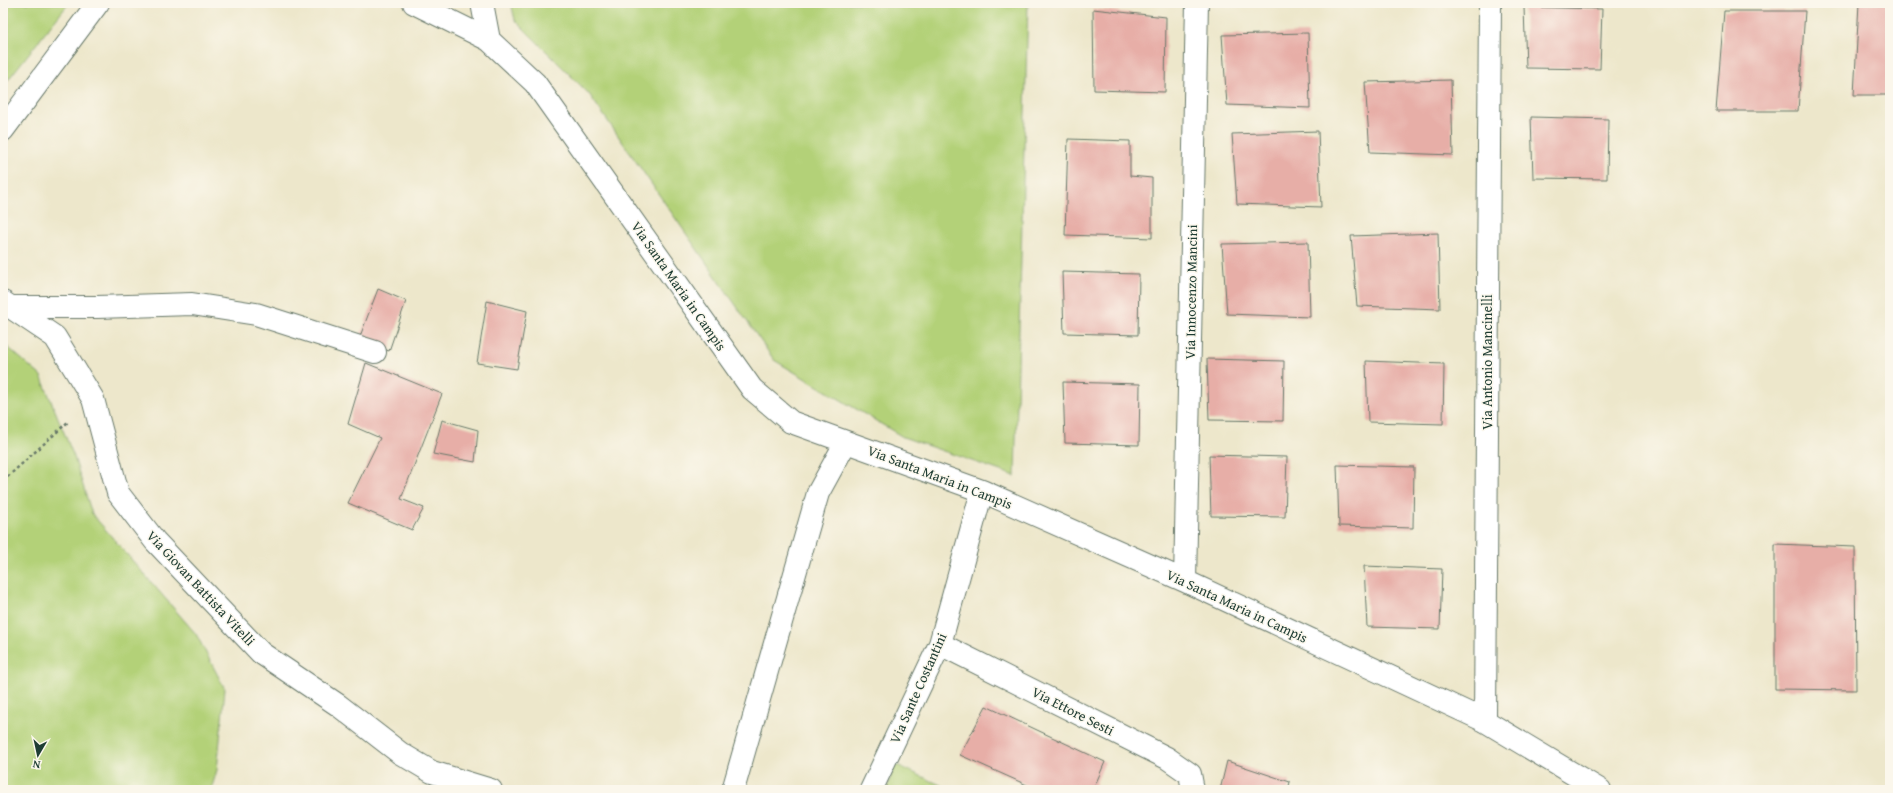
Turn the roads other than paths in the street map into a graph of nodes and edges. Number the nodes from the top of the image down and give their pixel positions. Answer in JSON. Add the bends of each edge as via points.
{"nodes":[{"id":1,"x":98,"y":3,"type":"edge"},
{"id":2,"x":414,"y":3,"type":"edge"},
{"id":3,"x":482,"y":3,"type":"edge"},
{"id":4,"x":1197,"y":3,"type":"edge"},
{"id":5,"x":1490,"y":3,"type":"edge"},
{"id":6,"x":443,"y":9,"type":"edge"},
{"id":7,"x":488,"y":40,"type":"junction"},
{"id":8,"x":3,"y":130,"type":"edge"},
{"id":9,"x":6,"y":305,"type":"edge"},
{"id":10,"x":375,"y":352,"type":"dead end"},
{"id":11,"x":846,"y":442,"type":"junction"},
{"id":12,"x":982,"y":491,"type":"junction"},
{"id":13,"x":1185,"y":581,"type":"junction"},
{"id":14,"x":940,"y":644,"type":"junction"},
{"id":15,"x":1485,"y":721,"type":"junction"},
{"id":16,"x":491,"y":790,"type":"edge"},
{"id":17,"x":733,"y":790,"type":"edge"},
{"id":18,"x":872,"y":790,"type":"edge"},
{"id":19,"x":1193,"y":790,"type":"edge"},
{"id":20,"x":1600,"y":790,"type":"edge"}],
"edges":[{"from":1,"to":8,"type":"street"},
{"from":2,"to":6,"type":"street","name":"Via Santa Maria in Campis"},
{"from":3,"to":7,"type":"street"},
{"from":4,"to":13,"type":"street","name":"Via Innocenzo Mancini"},
{"from":5,"to":15,"type":"street","name":"Via Antonio Mancinelli"},
{"from":6,"to":7,"type":"street","name":"Via Santa Maria in Campis"},
{"from":7,"to":11,"type":"street","name":"Via Santa Maria in Campis","via":[[535,83],[752,389],[790,422]]},
{"from":9,"to":10,"type":"street","via":[[97,307],[192,304],[256,314]]},
{"from":9,"to":16,"type":"street","name":"Via Giovan Battista Vitelli","via":[[55,337],[93,399],[118,493],[154,541],[261,653],[338,705],[400,753],[432,772]]},
{"from":11,"to":12,"type":"street","name":"Via Santa Maria in Campis"},
{"from":11,"to":17,"type":"street","via":[[818,493]]},
{"from":12,"to":13,"type":"street","name":"Via Santa Maria in Campis"},
{"from":12,"to":14,"type":"street","name":"Via Sante Costantini"},
{"from":13,"to":15,"type":"street","name":"Via Santa Maria in Campis"},
{"from":14,"to":18,"type":"street","name":"Via Sante Costantini"},
{"from":14,"to":19,"type":"street","name":"Via Ettore Sesti","via":[[1167,758],[1190,774]]},
{"from":15,"to":20,"type":"street","name":"Via Santa Maria in Campis"}]}
